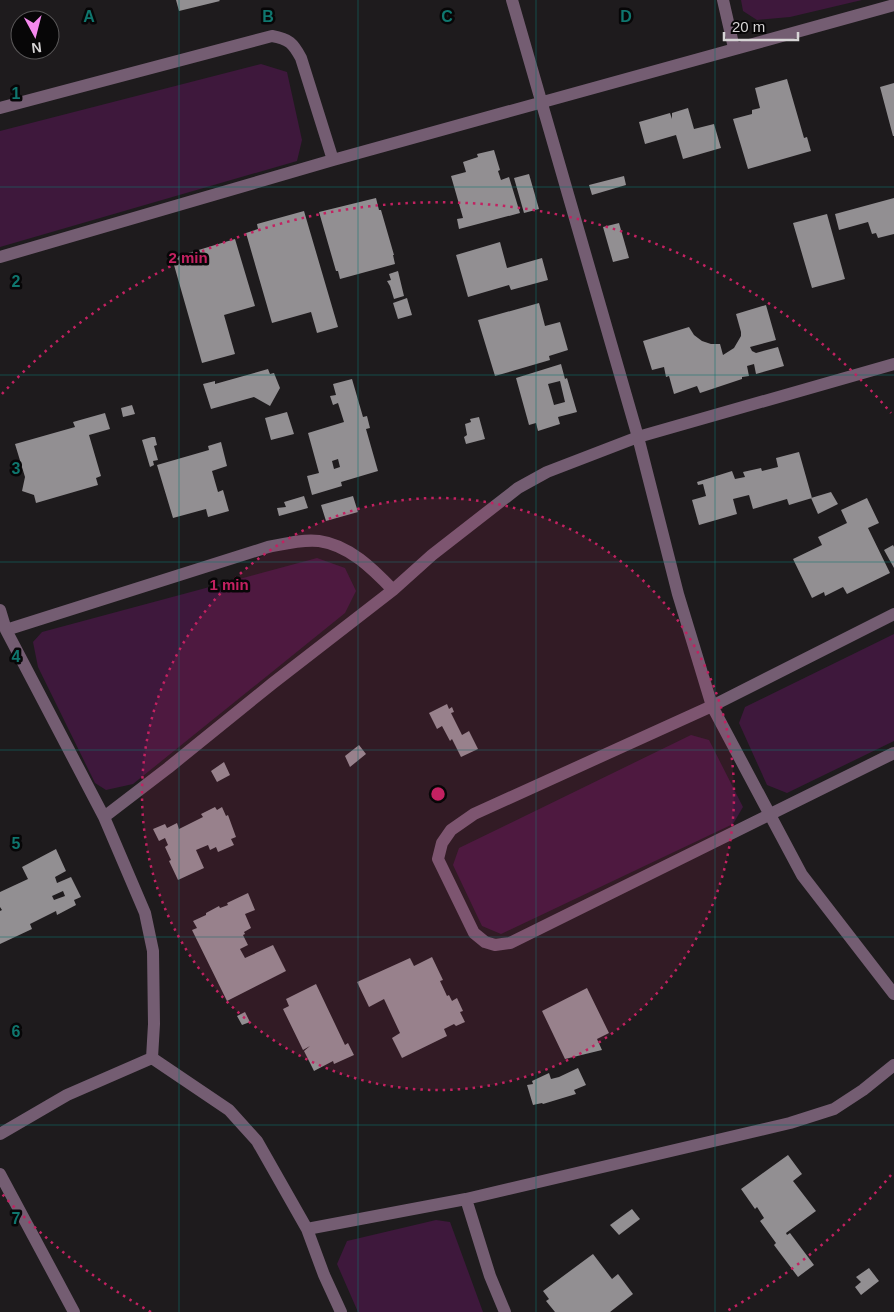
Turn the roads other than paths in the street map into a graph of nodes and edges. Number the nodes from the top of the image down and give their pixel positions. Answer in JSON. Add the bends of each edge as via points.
{"nodes":[{"id":1,"x":512,"y":0,"type":"edge"},
{"id":2,"x":723,"y":0,"type":"edge"},
{"id":3,"x":894,"y":5,"type":"edge"},
{"id":4,"x":734,"y":48,"type":"junction"},
{"id":5,"x":541,"y":102,"type":"junction"},
{"id":6,"x":0,"y":108,"type":"edge"},
{"id":7,"x":333,"y":160,"type":"junction"},
{"id":8,"x":0,"y":257,"type":"edge"},
{"id":9,"x":894,"y":364,"type":"edge"},
{"id":10,"x":638,"y":437,"type":"junction"},
{"id":11,"x":393,"y":590,"type":"junction"},
{"id":12,"x":0,"y":610,"type":"edge"},
{"id":13,"x":894,"y":614,"type":"edge"},
{"id":14,"x":6,"y":630,"type":"junction"},
{"id":15,"x":712,"y":706,"type":"junction"},
{"id":16,"x":894,"y":753,"type":"edge"},
{"id":17,"x":770,"y":814,"type":"junction"},
{"id":18,"x":104,"y":817,"type":"junction"},
{"id":19,"x":894,"y":994,"type":"edge"},
{"id":20,"x":152,"y":1058,"type":"junction"},
{"id":21,"x":894,"y":1065,"type":"edge"},
{"id":22,"x":0,"y":1134,"type":"edge"},
{"id":23,"x":0,"y":1174,"type":"edge"},
{"id":24,"x":466,"y":1198,"type":"junction"},
{"id":25,"x":307,"y":1229,"type":"junction"},
{"id":26,"x":74,"y":1312,"type":"edge"},
{"id":27,"x":341,"y":1312,"type":"edge"},
{"id":28,"x":504,"y":1312,"type":"edge"}],
"edges":[{"from":1,"to":5,"type":"street"},
{"from":2,"to":4,"type":"street"},
{"from":3,"to":4,"type":"street"},
{"from":4,"to":5,"type":"street"},
{"from":5,"to":7,"type":"street"},
{"from":5,"to":10,"type":"street"},
{"from":6,"to":7,"type":"street","via":[[272,36],[285,38],[296,47],[301,58]]},
{"from":7,"to":8,"type":"street"},
{"from":9,"to":10,"type":"street"},
{"from":10,"to":11,"type":"street","via":[[547,472],[518,488]]},
{"from":10,"to":15,"type":"street","via":[[678,594]]},
{"from":11,"to":14,"type":"street","via":[[374,570],[340,546],[319,541],[296,542],[268,547]]},
{"from":11,"to":18,"type":"street"},
{"from":12,"to":14,"type":"street"},
{"from":13,"to":15,"type":"street"},
{"from":14,"to":18,"type":"street"},
{"from":15,"to":17,"type":"street"},
{"from":15,"to":17,"type":"street","via":[[474,814],[451,830],[442,843],[438,859],[474,933],[495,945],[510,943]]},
{"from":16,"to":17,"type":"street"},
{"from":17,"to":19,"type":"street","via":[[802,875]]},
{"from":18,"to":20,"type":"street","via":[[145,913],[153,950]]},
{"from":20,"to":22,"type":"street","via":[[67,1095]]},
{"from":20,"to":25,"type":"street","via":[[229,1110],[257,1141]]},
{"from":21,"to":24,"type":"street","via":[[834,1109],[790,1123]]},
{"from":23,"to":26,"type":"street"},
{"from":24,"to":25,"type":"street"},
{"from":24,"to":28,"type":"street"},
{"from":25,"to":27,"type":"street"}]}
